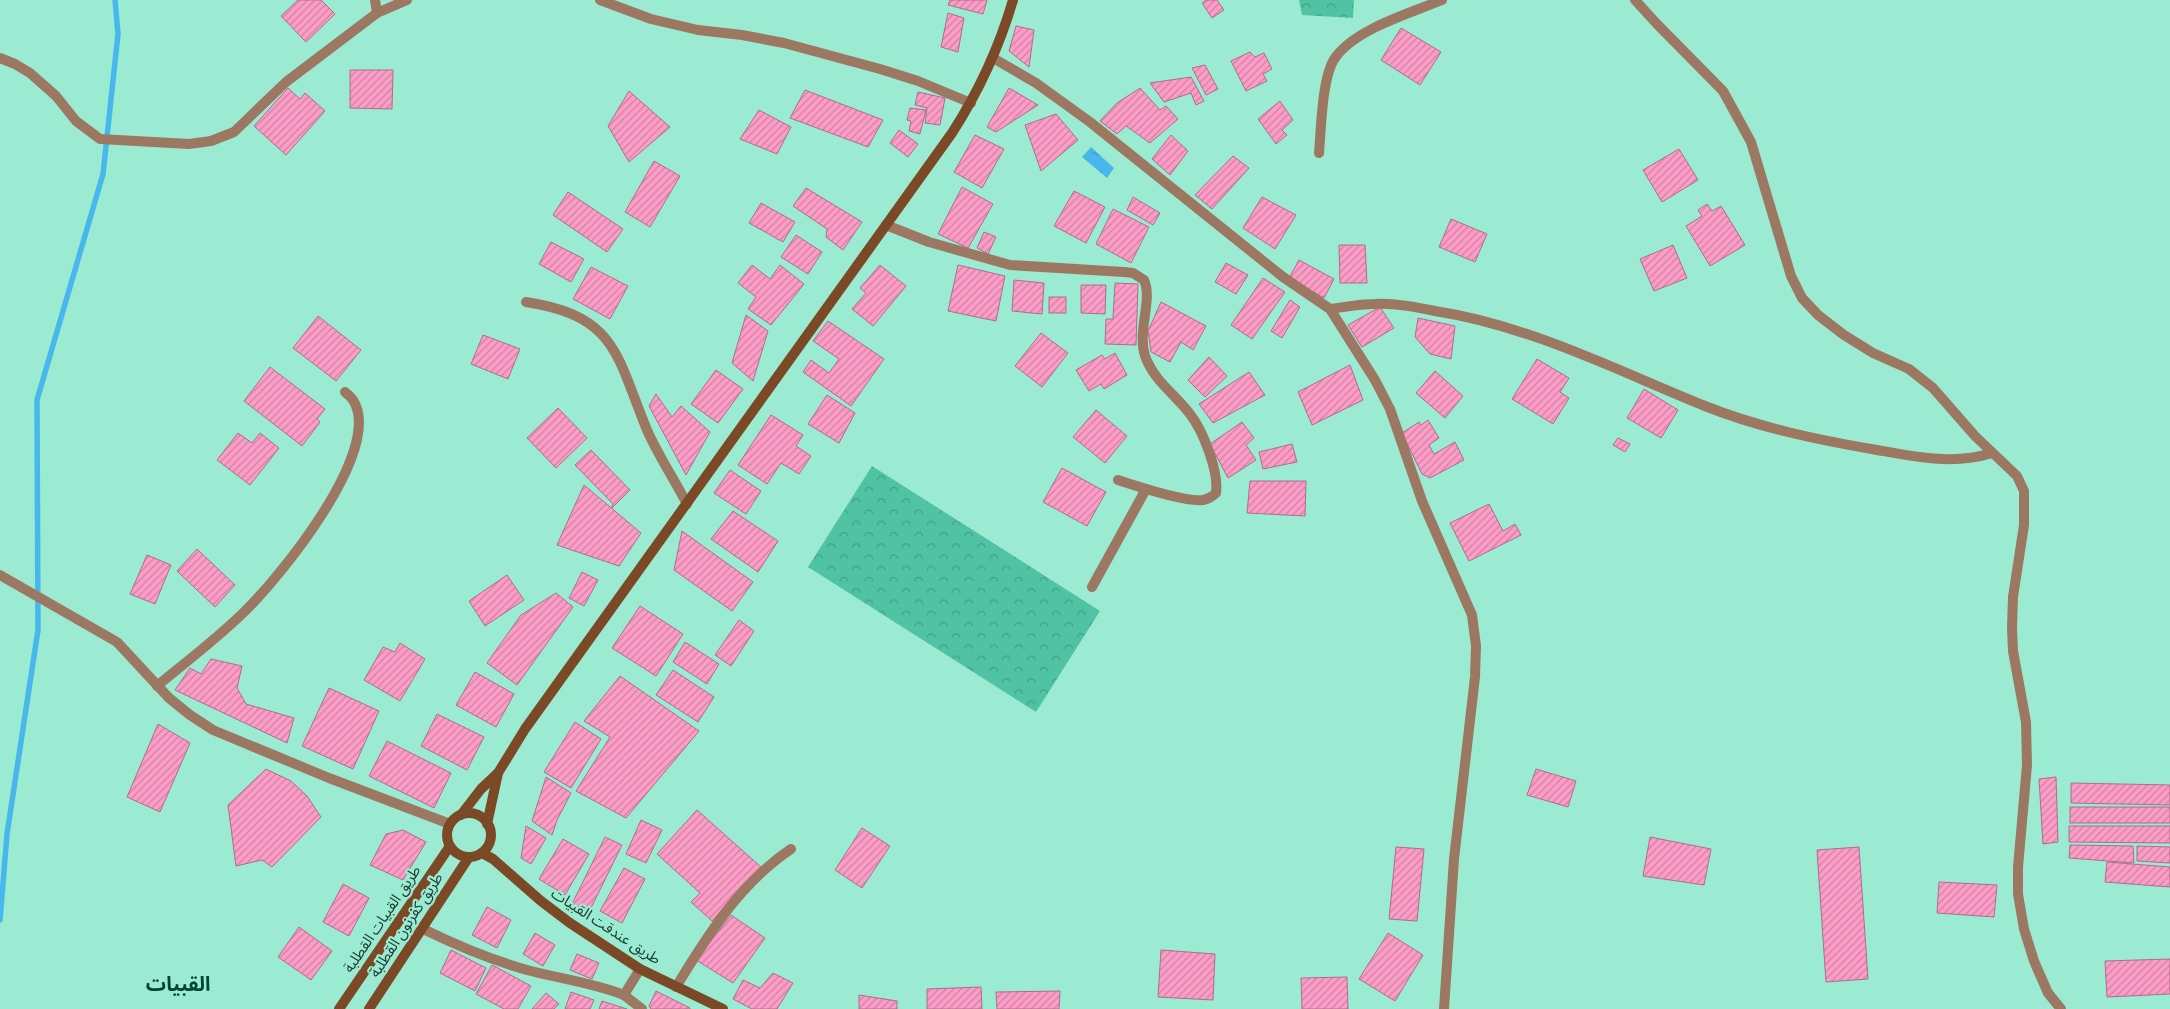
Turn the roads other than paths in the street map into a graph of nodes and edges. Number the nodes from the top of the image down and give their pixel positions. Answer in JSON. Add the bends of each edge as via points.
{"nodes":[{"id":1,"x":375,"y":0,"type":"edge"},
{"id":2,"x":407,"y":0,"type":"edge"},
{"id":3,"x":600,"y":0,"type":"edge"},
{"id":4,"x":1013,"y":0,"type":"edge"},
{"id":5,"x":1442,"y":0,"type":"edge"},
{"id":6,"x":1636,"y":0,"type":"edge"},
{"id":7,"x":376,"y":13,"type":"junction"},
{"id":8,"x":0,"y":58,"type":"edge"},
{"id":9,"x":993,"y":58,"type":"junction"},
{"id":10,"x":971,"y":103,"type":"junction"},
{"id":11,"x":1319,"y":153,"type":"dead end"},
{"id":12,"x":886,"y":225,"type":"junction"},
{"id":13,"x":526,"y":302,"type":"dead end"},
{"id":14,"x":1330,"y":309,"type":"junction"},
{"id":15,"x":345,"y":392,"type":"dead end"},
{"id":16,"x":1992,"y":452,"type":"junction"},
{"id":17,"x":1118,"y":480,"type":"dead end"},
{"id":18,"x":1146,"y":489,"type":"junction"},
{"id":19,"x":687,"y":504,"type":"junction"},
{"id":20,"x":0,"y":575,"type":"edge"},
{"id":21,"x":1092,"y":587,"type":"dead end"},
{"id":22,"x":158,"y":686,"type":"junction"},
{"id":23,"x":498,"y":773,"type":"junction"},
{"id":24,"x":461,"y":815,"type":"junction"},
{"id":25,"x":450,"y":824,"type":"junction"},
{"id":26,"x":487,"y":824,"type":"junction"},
{"id":27,"x":450,"y":846,"type":"junction"},
{"id":28,"x":791,"y":848,"type":"dead end"},
{"id":29,"x":482,"y":853,"type":"junction"},
{"id":30,"x":469,"y":857,"type":"junction"},
{"id":31,"x":423,"y":929,"type":"junction"},
{"id":32,"x":640,"y":968,"type":"junction"},
{"id":33,"x":676,"y":987,"type":"junction"},
{"id":34,"x":624,"y":995,"type":"junction"},
{"id":35,"x":339,"y":1009,"type":"edge"},
{"id":36,"x":369,"y":1009,"type":"edge"},
{"id":37,"x":642,"y":1009,"type":"edge"},
{"id":38,"x":723,"y":1009,"type":"edge"},
{"id":39,"x":1444,"y":1009,"type":"edge"},
{"id":40,"x":2061,"y":1009,"type":"edge"}],
"edges":[{"from":1,"to":7,"type":"street"},
{"from":2,"to":7,"type":"street"},
{"from":3,"to":10,"type":"street","via":[[651,19],[784,43],[880,69]]},
{"from":4,"to":9,"type":"main road"},
{"from":5,"to":11,"type":"street","via":[[1358,38],[1334,59],[1326,88]]},
{"from":6,"to":16,"type":"street","via":[[1723,90],[1743,124],[1791,276],[1802,298],[1844,335],[1873,353],[1909,369],[1933,388]]},
{"from":7,"to":8,"type":"street","via":[[286,82],[234,132],[211,141],[189,144],[100,139],[76,121],[56,96],[30,73]]},
{"from":9,"to":10,"type":"main road"},
{"from":9,"to":14,"type":"street","via":[[1036,83],[1090,122],[1267,264]]},
{"from":10,"to":12,"type":"main road"},
{"from":12,"to":18,"type":"street","via":[[929,242],[1003,263],[1133,273],[1144,280],[1147,291],[1142,326],[1145,356],[1161,383],[1191,415],[1218,482],[1216,493],[1204,500]]},
{"from":12,"to":19,"type":"main road"},
{"from":13,"to":19,"type":"street","via":[[565,310],[598,329],[610,343],[621,362],[648,432]]},
{"from":14,"to":16,"type":"street","via":[[1397,304],[1491,322],[1591,356],[1706,406],[1800,436],[1950,460],[1977,458]]},
{"from":14,"to":39,"type":"street","via":[[1376,380],[1390,409],[1422,501],[1472,615],[1475,677],[1454,859]]},
{"from":15,"to":22,"type":"street","via":[[356,408],[358,430],[343,481],[300,547],[244,613]]},
{"from":16,"to":40,"type":"street","via":[[2017,476],[2024,491],[2024,525],[2012,620],[2026,722],[2027,766],[2018,894],[2034,961],[2048,993]]},
{"from":17,"to":18,"type":"street"},
{"from":18,"to":21,"type":"street"},
{"from":19,"to":23,"type":"main road","via":[[525,729]]},
{"from":20,"to":22,"type":"street","via":[[113,639]]},
{"from":22,"to":25,"type":"street","via":[[185,711],[213,730]]},
{"from":23,"to":24,"type":"main road"},
{"from":23,"to":26,"type":"main road"},
{"from":24,"to":25,"type":"main road"},
{"from":24,"to":26,"type":"main road","via":[[476,815]]},
{"from":25,"to":27,"type":"main road","via":[[447,831]]},
{"from":26,"to":29,"type":"main road","via":[[490,840]]},
{"from":27,"to":30,"type":"main road","via":[[461,856]]},
{"from":27,"to":35,"type":"main road","name":"طريق القبيات القطلبة"},
{"from":28,"to":33,"type":"street","via":[[743,890],[698,949]]},
{"from":29,"to":30,"type":"main road"},
{"from":29,"to":32,"type":"main road","name":"طريق عندقت القبيات","via":[[570,923]]},
{"from":30,"to":31,"type":"main road","name":"طريق كفرنون القطلبة"},
{"from":31,"to":34,"type":"street","via":[[488,957]]},
{"from":31,"to":36,"type":"main road","name":"طريق كفرنون القطلبة"},
{"from":32,"to":33,"type":"main road","name":"طريق عندقت القبيات"},
{"from":32,"to":34,"type":"street"},
{"from":33,"to":38,"type":"main road","name":"طريق عندقت القبيات"},
{"from":34,"to":37,"type":"street"}]}
